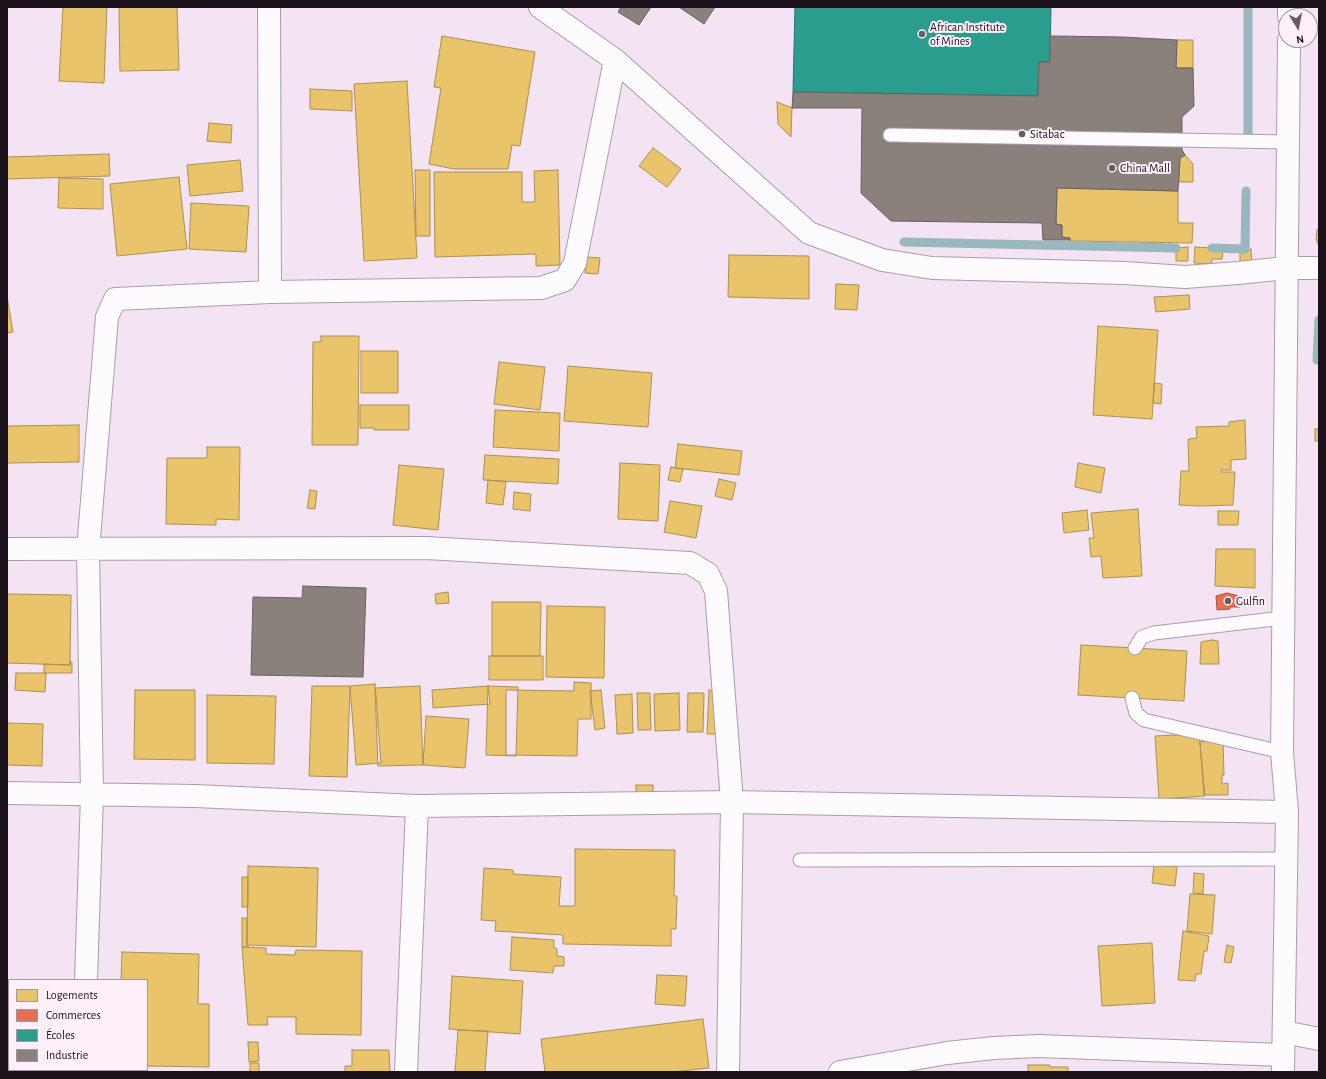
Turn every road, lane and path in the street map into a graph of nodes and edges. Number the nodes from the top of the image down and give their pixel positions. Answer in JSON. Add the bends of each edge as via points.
{"nodes":[{"id":1,"x":270,"y":7,"type":"edge"},
{"id":2,"x":540,"y":7,"type":"edge"},
{"id":3,"x":1289,"y":48,"type":"edge"},
{"id":4,"x":615,"y":60,"type":"junction"},
{"id":5,"x":890,"y":135,"type":"dead end"},
{"id":6,"x":1288,"y":142,"type":"junction"},
{"id":7,"x":1286,"y":268,"type":"junction"},
{"id":8,"x":1319,"y":268,"type":"edge"},
{"id":9,"x":270,"y":292,"type":"junction"},
{"id":10,"x":7,"y":549,"type":"edge"},
{"id":11,"x":88,"y":550,"type":"junction"},
{"id":12,"x":1283,"y":618,"type":"junction"},
{"id":13,"x":1135,"y":648,"type":"dead end"},
{"id":14,"x":1132,"y":698,"type":"dead end"},
{"id":15,"x":1282,"y":752,"type":"junction"},
{"id":16,"x":7,"y":793,"type":"edge"},
{"id":17,"x":92,"y":795,"type":"junction"},
{"id":18,"x":732,"y":802,"type":"junction"},
{"id":19,"x":417,"y":806,"type":"junction"},
{"id":20,"x":1287,"y":812,"type":"junction"},
{"id":21,"x":1286,"y":859,"type":"junction"},
{"id":22,"x":800,"y":860,"type":"dead end"},
{"id":23,"x":86,"y":979,"type":"edge"},
{"id":24,"x":1284,"y":1032,"type":"junction"},
{"id":25,"x":1319,"y":1039,"type":"edge"},
{"id":26,"x":1283,"y":1064,"type":"edge"},
{"id":27,"x":406,"y":1072,"type":"edge"},
{"id":28,"x":728,"y":1072,"type":"edge"},
{"id":29,"x":840,"y":1072,"type":"edge"}],
"edges":[{"from":1,"to":9,"type":"street"},
{"from":2,"to":4,"type":"street"},
{"from":3,"to":6,"type":"street"},
{"from":4,"to":7,"type":"street","via":[[809,233],[882,260],[932,268],[1185,277]]},
{"from":4,"to":9,"type":"street","via":[[574,263],[565,280],[541,288]]},
{"from":5,"to":6,"type":"lane"},
{"from":6,"to":7,"type":"street"},
{"from":7,"to":8,"type":"street"},
{"from":7,"to":12,"type":"street"},
{"from":9,"to":11,"type":"street","via":[[115,299],[107,317]]},
{"from":10,"to":11,"type":"street"},
{"from":11,"to":17,"type":"street"},
{"from":11,"to":18,"type":"street","via":[[426,548],[690,563],[708,574],[716,591]]},
{"from":12,"to":13,"type":"lane","via":[[1154,633],[1142,637]]},
{"from":12,"to":15,"type":"street"},
{"from":14,"to":15,"type":"lane","via":[[1136,712],[1144,720]]},
{"from":15,"to":20,"type":"street"},
{"from":16,"to":17,"type":"street"},
{"from":17,"to":19,"type":"street","via":[[195,796]]},
{"from":17,"to":23,"type":"street"},
{"from":18,"to":19,"type":"street"},
{"from":18,"to":20,"type":"street"},
{"from":18,"to":28,"type":"street"},
{"from":19,"to":27,"type":"street"},
{"from":20,"to":21,"type":"street"},
{"from":21,"to":22,"type":"lane"},
{"from":21,"to":24,"type":"street"},
{"from":24,"to":25,"type":"street"},
{"from":24,"to":26,"type":"street"},
{"from":26,"to":29,"type":"street","via":[[1038,1046],[947,1053]]}]}
